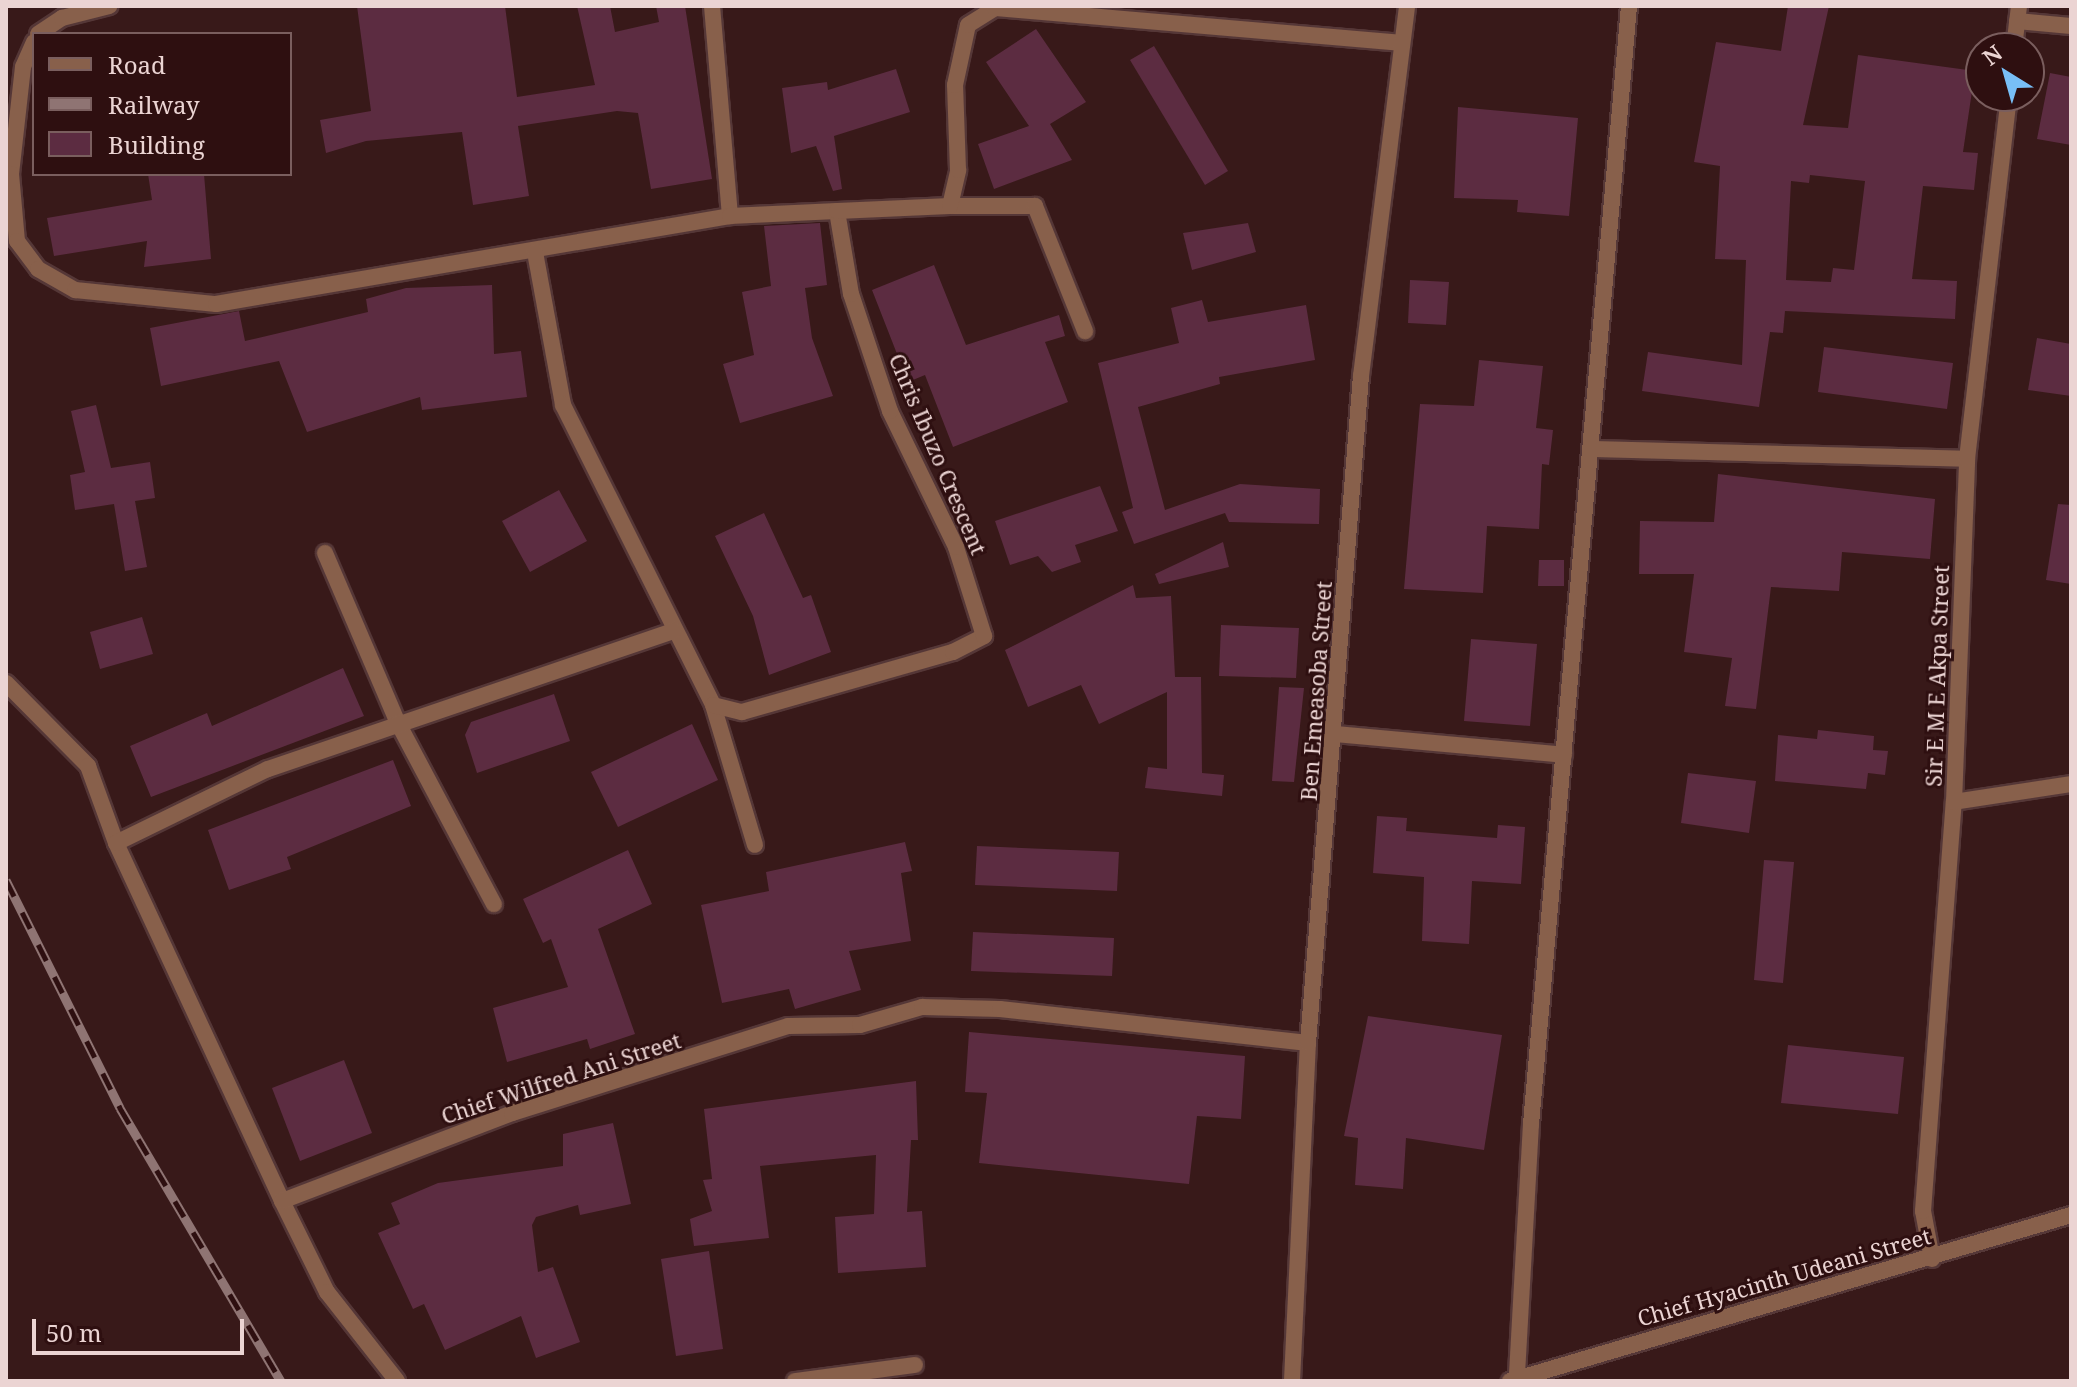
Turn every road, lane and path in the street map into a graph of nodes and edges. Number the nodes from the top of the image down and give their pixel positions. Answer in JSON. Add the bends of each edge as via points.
{"nodes":[{"id":1,"x":109,"y":6,"type":"edge"},
{"id":2,"x":712,"y":6,"type":"edge"},
{"id":3,"x":1407,"y":6,"type":"edge"},
{"id":4,"x":1629,"y":6,"type":"edge"},
{"id":5,"x":2018,"y":14,"type":"edge"},
{"id":6,"x":2071,"y":26,"type":"edge"},
{"id":7,"x":41,"y":32,"type":"edge"},
{"id":8,"x":1400,"y":43,"type":"junction"},
{"id":9,"x":32,"y":47,"type":"edge"},
{"id":10,"x":2007,"y":112,"type":"edge"},
{"id":11,"x":950,"y":206,"type":"junction"},
{"id":12,"x":837,"y":211,"type":"junction"},
{"id":13,"x":730,"y":216,"type":"junction"},
{"id":14,"x":535,"y":252,"type":"junction"},
{"id":15,"x":1085,"y":331,"type":"dead end"},
{"id":16,"x":1592,"y":449,"type":"junction"},
{"id":17,"x":1967,"y":459,"type":"junction"},
{"id":18,"x":325,"y":553,"type":"dead end"},
{"id":19,"x":674,"y":631,"type":"junction"},
{"id":20,"x":6,"y":683,"type":"edge"},
{"id":21,"x":713,"y":705,"type":"junction"},
{"id":22,"x":398,"y":723,"type":"junction"},
{"id":23,"x":1335,"y":734,"type":"junction"},
{"id":24,"x":1564,"y":755,"type":"junction"},
{"id":25,"x":2071,"y":784,"type":"edge"},
{"id":26,"x":1954,"y":802,"type":"junction"},
{"id":27,"x":116,"y":843,"type":"junction"},
{"id":28,"x":755,"y":845,"type":"dead end"},
{"id":29,"x":494,"y":904,"type":"dead end"},
{"id":30,"x":1308,"y":1043,"type":"junction"},
{"id":31,"x":282,"y":1201,"type":"junction"},
{"id":32,"x":2071,"y":1215,"type":"edge"},
{"id":33,"x":1932,"y":1259,"type":"junction"},
{"id":34,"x":915,"y":1365,"type":"dead end"},
{"id":35,"x":1514,"y":1378,"type":"edge"},
{"id":36,"x":397,"y":1381,"type":"edge"},
{"id":37,"x":795,"y":1381,"type":"edge"},
{"id":38,"x":1292,"y":1381,"type":"edge"}],
"edges":[{"from":1,"to":7,"type":"street","via":[[62,18]]},
{"from":2,"to":13,"type":"street"},
{"from":3,"to":8,"type":"street","name":"Ben Emeasoba Street"},
{"from":4,"to":16,"type":"street"},
{"from":5,"to":6,"type":"street"},
{"from":8,"to":11,"type":"street","via":[[995,8],[968,25],[955,85],[958,170]]},
{"from":8,"to":23,"type":"street","name":"Ben Emeasoba Street","via":[[1361,376]]},
{"from":9,"to":14,"type":"street","via":[[23,67],[11,174],[17,241],[38,269],[75,290],[216,304]]},
{"from":10,"to":17,"type":"street","name":"Sir E M E Akpa Street"},
{"from":11,"to":12,"type":"street"},
{"from":11,"to":15,"type":"street","via":[[1035,206]]},
{"from":12,"to":13,"type":"street"},
{"from":12,"to":21,"type":"street","name":"Chris Ibuzo Crescent","via":[[851,294],[890,411],[956,547],[984,636],[953,652],[742,712]]},
{"from":13,"to":14,"type":"street"},
{"from":14,"to":19,"type":"street","via":[[563,405]]},
{"from":16,"to":17,"type":"street"},
{"from":16,"to":24,"type":"street"},
{"from":17,"to":26,"type":"street","name":"Sir E M E Akpa Street"},
{"from":18,"to":22,"type":"street"},
{"from":19,"to":21,"type":"street"},
{"from":19,"to":22,"type":"street"},
{"from":20,"to":27,"type":"street","via":[[88,766]]},
{"from":21,"to":28,"type":"street"},
{"from":22,"to":27,"type":"street","via":[[268,769]]},
{"from":22,"to":29,"type":"street"},
{"from":23,"to":24,"type":"street"},
{"from":23,"to":30,"type":"street","name":"Ben Emeasoba Street"},
{"from":24,"to":35,"type":"street"},
{"from":25,"to":26,"type":"street"},
{"from":26,"to":33,"type":"street","name":"Sir E M E Akpa Street","via":[[1923,1211]]},
{"from":27,"to":31,"type":"street"},
{"from":30,"to":31,"type":"street","name":"Chief Wilfred Ani Street","via":[[1000,1009],[922,1007],[860,1025],[788,1026],[512,1113]]},
{"from":30,"to":38,"type":"street","name":"Ben Emeasoba Street"},
{"from":31,"to":36,"type":"street","via":[[327,1292]]},
{"from":32,"to":33,"type":"street","name":"Chief Hyacinth Udeani Street"},
{"from":33,"to":35,"type":"street","name":"Chief Hyacinth Udeani Street"},
{"from":34,"to":37,"type":"street"}]}
